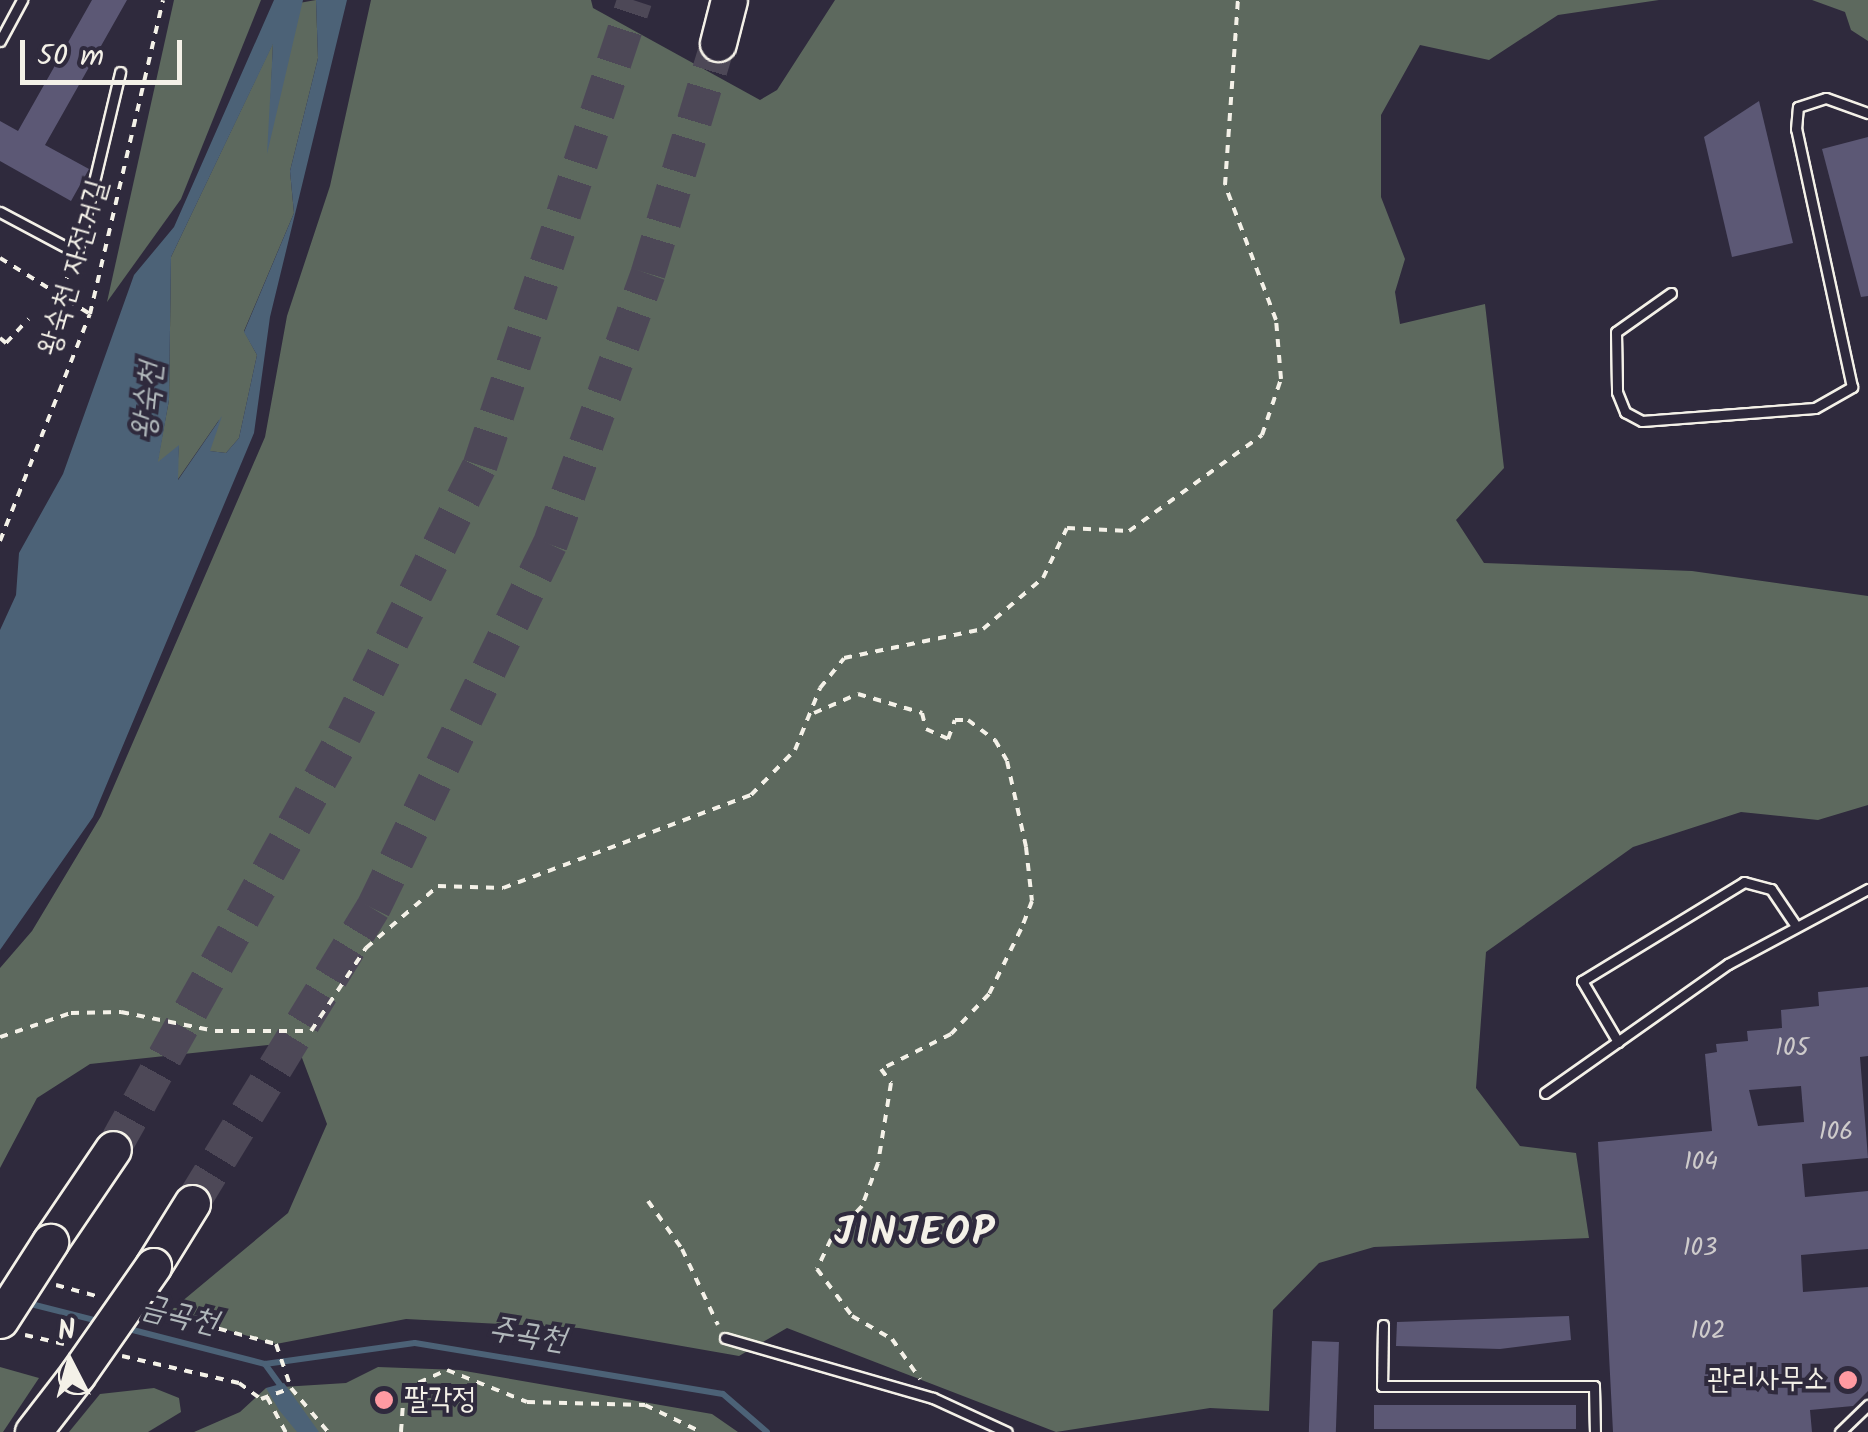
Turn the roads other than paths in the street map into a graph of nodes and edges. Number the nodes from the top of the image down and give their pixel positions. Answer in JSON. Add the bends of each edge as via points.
{"nodes":[{"id":1,"x":22,"y":0,"type":"edge"},
{"id":2,"x":729,"y":0,"type":"edge"},
{"id":3,"x":0,"y":41,"type":"edge"},
{"id":4,"x":718,"y":43,"type":"tunnel mouth"},
{"id":5,"x":120,"y":72,"type":"dead end"},
{"id":6,"x":1868,"y":113,"type":"edge"},
{"id":7,"x":0,"y":212,"type":"edge"},
{"id":8,"x":1671,"y":294,"type":"dead end"},
{"id":9,"x":1868,"y":889,"type":"edge"},
{"id":10,"x":1796,"y":926,"type":"junction"},
{"id":11,"x":1618,"y":1042,"type":"junction"},
{"id":12,"x":1545,"y":1093,"type":"dead end"},
{"id":13,"x":113,"y":1149,"type":"tunnel mouth"},
{"id":14,"x":192,"y":1203,"type":"tunnel mouth"},
{"id":15,"x":1383,"y":1326,"type":"dead end"},
{"id":16,"x":10,"y":1327,"type":"edge"},
{"id":17,"x":725,"y":1338,"type":"road end"},
{"id":18,"x":1868,"y":1405,"type":"edge"},
{"id":19,"x":33,"y":1432,"type":"edge"},
{"id":20,"x":1007,"y":1432,"type":"edge"},
{"id":21,"x":1594,"y":1432,"type":"edge"},
{"id":22,"x":1840,"y":1432,"type":"edge"}],
"edges":[{"from":1,"to":3,"type":"lane"},
{"from":2,"to":4,"type":"highway"},
{"from":5,"to":7,"type":"lane","via":[[78,253]]},
{"from":6,"to":8,"type":"lane","via":[[1826,98],[1798,107],[1796,129],[1852,387],[1836,401],[1662,422],[1625,412],[1616,332]]},
{"from":9,"to":10,"type":"lane"},
{"from":10,"to":11,"type":"lane"},
{"from":10,"to":11,"type":"lane","via":[[1771,889],[1744,882],[1582,981]]},
{"from":11,"to":12,"type":"lane"},
{"from":13,"to":16,"type":"highway","bridge":true,"via":[[50,1242]]},
{"from":14,"to":19,"type":"highway","bridge":true,"via":[[153,1266],[76,1361]]},
{"from":15,"to":21,"type":"lane","via":[[1382,1386],[1594,1386]]},
{"from":17,"to":20,"type":"lane","via":[[933,1398]]},
{"from":18,"to":22,"type":"lane"}]}
